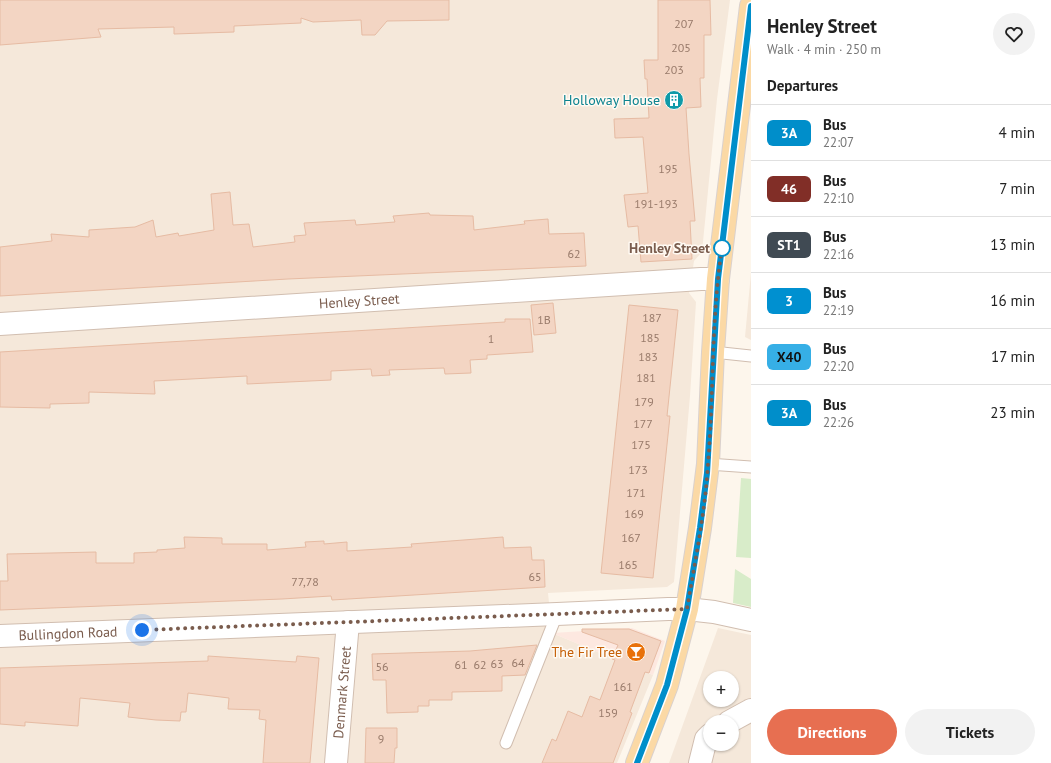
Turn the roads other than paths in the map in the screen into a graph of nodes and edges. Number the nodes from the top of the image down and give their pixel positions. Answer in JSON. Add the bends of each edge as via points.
{"nodes":[{"id":1,"x":751,"y":6,"type":"edge"},
{"id":2,"x":718,"y":279,"type":"junction"},
{"id":3,"x":0,"y":324,"type":"edge"},
{"id":4,"x":713,"y":352,"type":"junction"},
{"id":5,"x":751,"y":356,"type":"edge"},
{"id":6,"x":708,"y":464,"type":"junction"},
{"id":7,"x":751,"y":467,"type":"edge"},
{"id":8,"x":687,"y":609,"type":"junction"},
{"id":9,"x":557,"y":614,"type":"junction"},
{"id":10,"x":751,"y":620,"type":"edge"},
{"id":11,"x":348,"y":622,"type":"junction"},
{"id":12,"x":0,"y":636,"type":"edge"},
{"id":13,"x":751,"y":710,"type":"edge"},
{"id":14,"x":739,"y":717,"type":"edge"},
{"id":15,"x":506,"y":743,"type":"dead end"},
{"id":16,"x":703,"y":751,"type":"edge"},
{"id":17,"x":336,"y":763,"type":"edge"},
{"id":18,"x":637,"y":763,"type":"edge"},
{"id":19,"x":700,"y":763,"type":"edge"}],
"edges":[{"from":1,"to":2,"type":"main road"},
{"from":2,"to":3,"type":"street","name":"Henley Street"},
{"from":2,"to":4,"type":"main road"},
{"from":4,"to":5,"type":"lane"},
{"from":4,"to":6,"type":"main road"},
{"from":6,"to":7,"type":"lane"},
{"from":6,"to":8,"type":"main road"},
{"from":8,"to":9,"type":"street","name":"Bullingdon Road"},
{"from":8,"to":10,"type":"street","name":"Bullingdon Road"},
{"from":8,"to":18,"type":"main road","via":[[667,685]]},
{"from":9,"to":11,"type":"street","name":"Bullingdon Road"},
{"from":9,"to":15,"type":"lane"},
{"from":11,"to":12,"type":"street","name":"Bullingdon Road"},
{"from":11,"to":17,"type":"street","name":"Denmark Street"},
{"from":13,"to":14,"type":"street"},
{"from":16,"to":19,"type":"street"}]}
